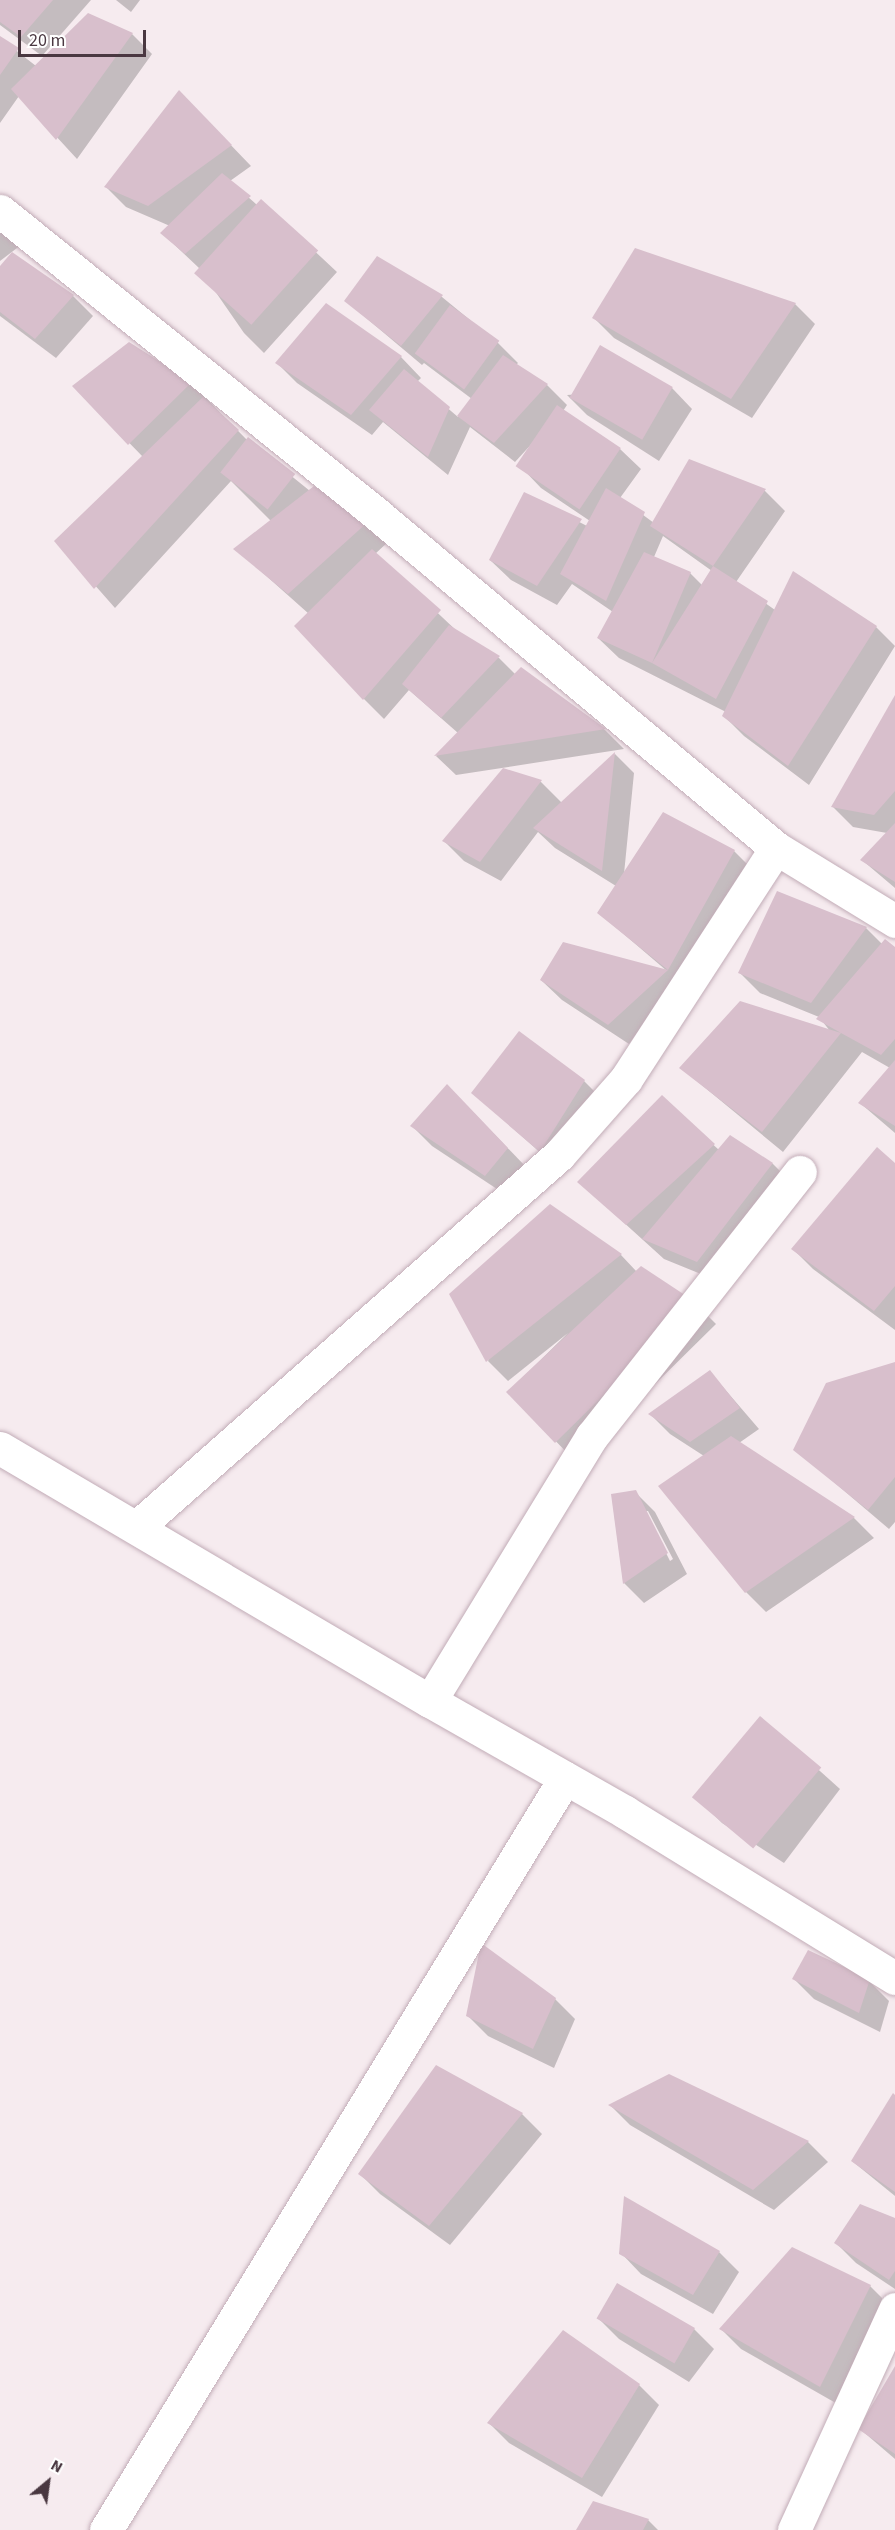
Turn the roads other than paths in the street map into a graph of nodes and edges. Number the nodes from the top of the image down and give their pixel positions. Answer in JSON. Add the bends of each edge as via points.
{"nodes":[{"id":1,"x":0,"y":211,"type":"edge"},
{"id":2,"x":776,"y":848,"type":"junction"},
{"id":3,"x":895,"y":921,"type":"edge"},
{"id":4,"x":800,"y":1172,"type":"dead end"},
{"id":5,"x":0,"y":1448,"type":"edge"},
{"id":6,"x":137,"y":1527,"type":"junction"},
{"id":7,"x":430,"y":1701,"type":"junction"},
{"id":8,"x":565,"y":1778,"type":"junction"},
{"id":9,"x":895,"y":1978,"type":"edge"},
{"id":10,"x":895,"y":2309,"type":"edge"},
{"id":11,"x":106,"y":2530,"type":"edge"},
{"id":12,"x":794,"y":2530,"type":"edge"}],
"edges":[{"from":1,"to":2,"type":"street","via":[[379,516]]},
{"from":2,"to":3,"type":"street"},
{"from":2,"to":6,"type":"street","via":[[626,1079],[559,1155]]},
{"from":4,"to":7,"type":"street","via":[[592,1436]]},
{"from":5,"to":6,"type":"street"},
{"from":6,"to":7,"type":"street"},
{"from":7,"to":8,"type":"street"},
{"from":8,"to":9,"type":"street"},
{"from":8,"to":11,"type":"street"},
{"from":10,"to":12,"type":"street"}]}
